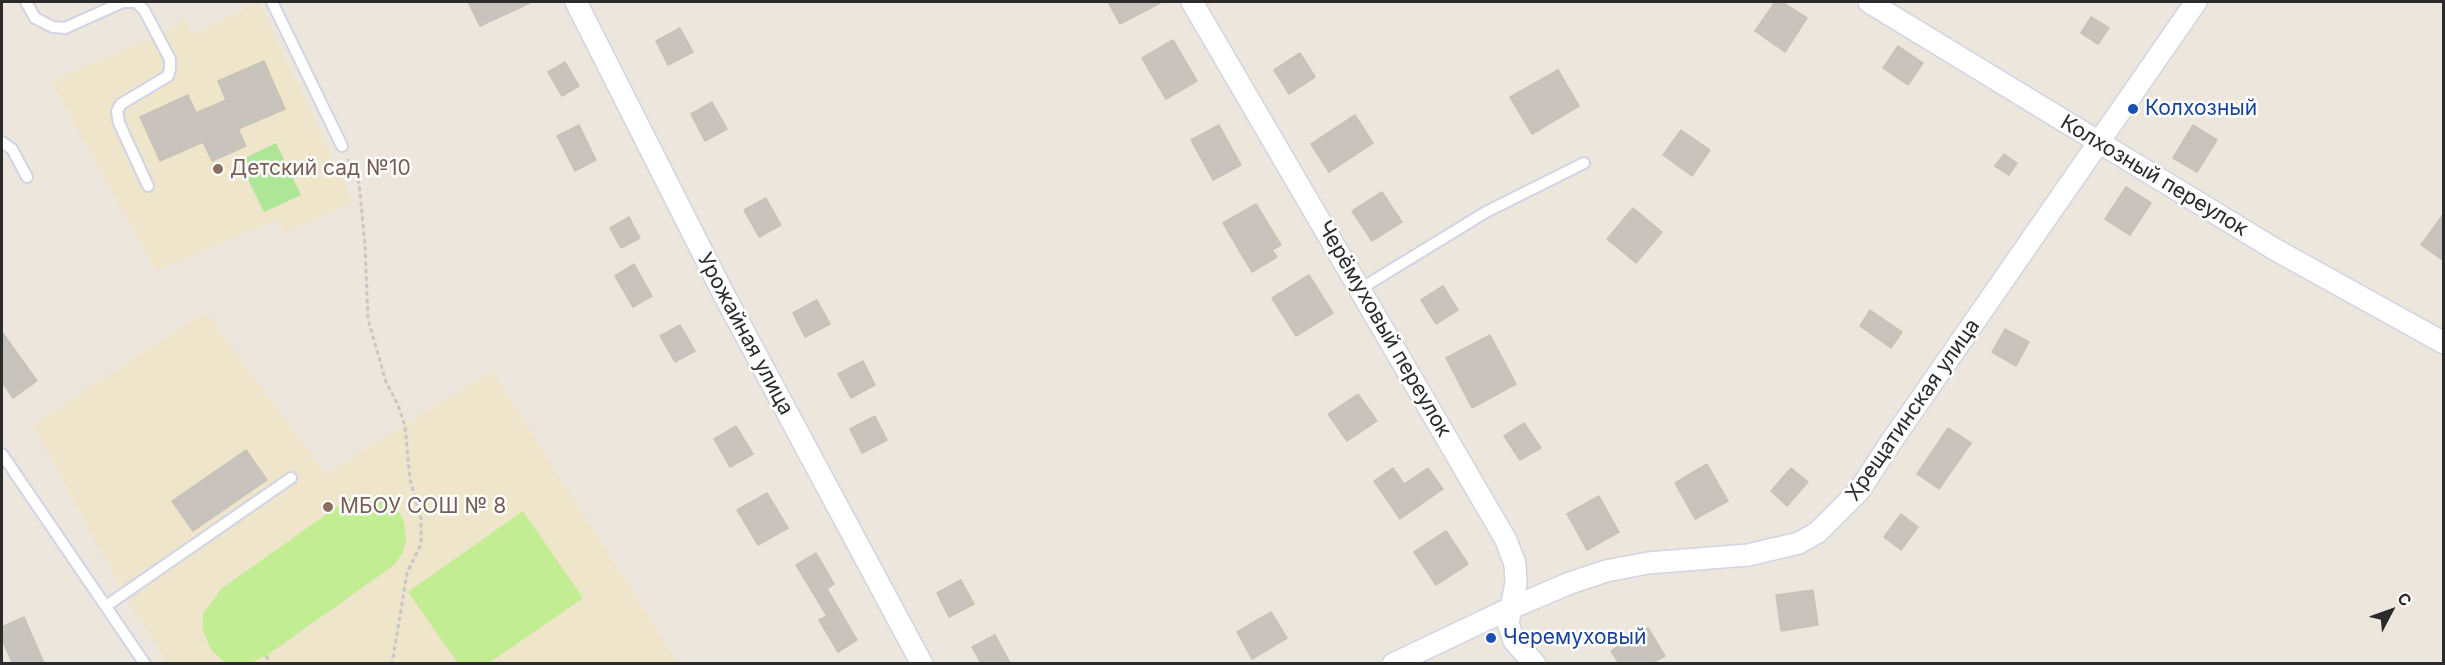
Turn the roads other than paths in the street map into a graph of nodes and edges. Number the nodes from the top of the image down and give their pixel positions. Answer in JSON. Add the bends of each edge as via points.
{"nodes":[{"id":1,"x":26,"y":2,"type":"edge"},
{"id":2,"x":272,"y":2,"type":"edge"},
{"id":3,"x":576,"y":2,"type":"edge"},
{"id":4,"x":1192,"y":2,"type":"edge"},
{"id":5,"x":1869,"y":2,"type":"edge"},
{"id":6,"x":2196,"y":2,"type":"edge"},
{"id":7,"x":2,"y":142,"type":"edge"},
{"id":8,"x":2099,"y":142,"type":"junction"},
{"id":9,"x":342,"y":146,"type":"road end"},
{"id":10,"x":1584,"y":163,"type":"dead end"},
{"id":11,"x":27,"y":177,"type":"dead end"},
{"id":12,"x":148,"y":186,"type":"dead end"},
{"id":13,"x":1360,"y":289,"type":"junction"},
{"id":14,"x":2444,"y":343,"type":"edge"},
{"id":15,"x":2,"y":454,"type":"edge"},
{"id":16,"x":291,"y":478,"type":"dead end"},
{"id":17,"x":106,"y":606,"type":"junction"},
{"id":18,"x":1511,"y":608,"type":"junction"},
{"id":19,"x":145,"y":663,"type":"edge"},
{"id":20,"x":922,"y":663,"type":"edge"},
{"id":21,"x":1393,"y":663,"type":"edge"},
{"id":22,"x":1535,"y":663,"type":"edge"}],
"edges":[{"from":1,"to":12,"type":"lane","via":[[35,18],[65,28],[123,2],[136,2],[144,9],[170,59],[170,69],[168,76],[121,104],[117,111],[118,123]]},
{"from":2,"to":9,"type":"lane"},
{"from":3,"to":20,"type":"street","name":"Урожайная улица","via":[[722,291]]},
{"from":4,"to":13,"type":"street","name":"Черёмуховый переулок"},
{"from":5,"to":8,"type":"street","name":"Колхозный переулок"},
{"from":6,"to":8,"type":"street","name":"Хрещатинская улица"},
{"from":7,"to":11,"type":"lane","via":[[12,149]]},
{"from":8,"to":14,"type":"street","name":"Колхозный переулок","via":[[2276,250]]},
{"from":8,"to":18,"type":"street","name":"Хрещатинская улица","via":[[1859,491],[1818,532],[1799,543],[1748,555],[1648,563],[1606,571]]},
{"from":10,"to":13,"type":"lane","via":[[1486,212]]},
{"from":13,"to":18,"type":"street","name":"Черёмуховый переулок","via":[[1506,540],[1515,564]]},
{"from":15,"to":17,"type":"lane"},
{"from":16,"to":17,"type":"lane"},
{"from":17,"to":19,"type":"lane"},
{"from":18,"to":21,"type":"street","name":"Хрещатинская улица"},
{"from":18,"to":22,"type":"street","name":"Черёмуховый переулок","via":[[1508,622],[1514,640]]}]}
